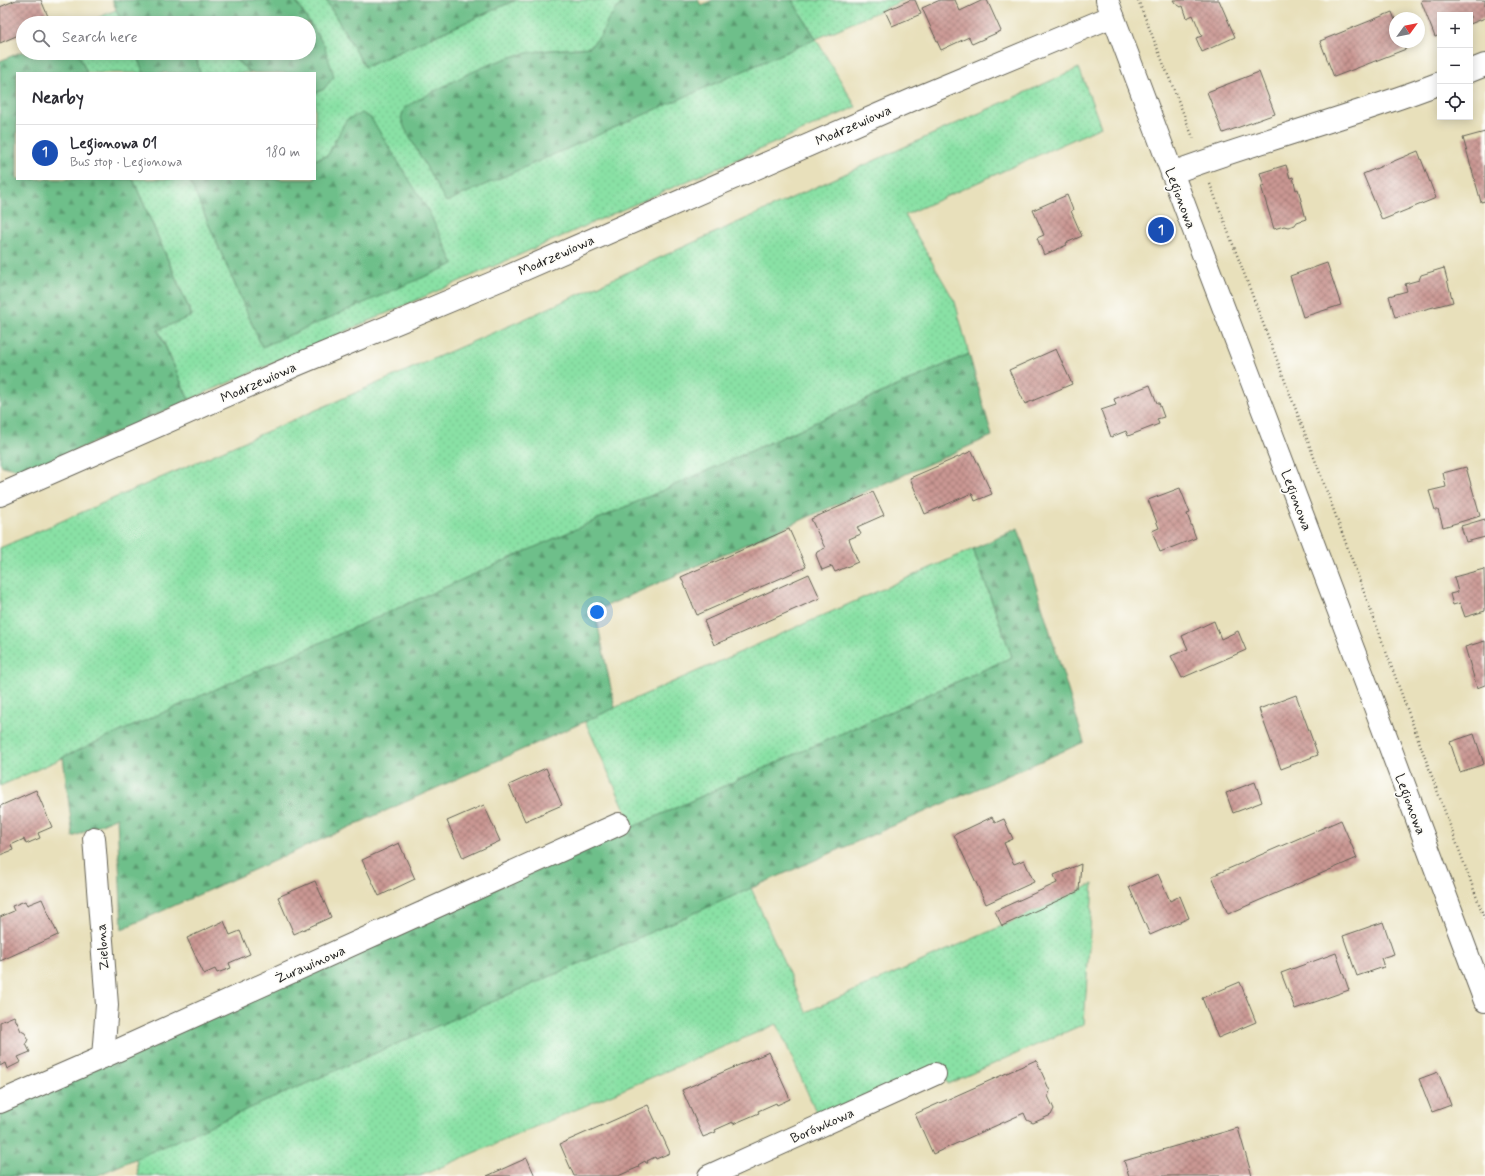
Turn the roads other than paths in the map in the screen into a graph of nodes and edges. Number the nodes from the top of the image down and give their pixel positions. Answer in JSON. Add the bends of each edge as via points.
{"nodes":[{"id":1,"x":1110,"y":8,"type":"edge"},
{"id":2,"x":1485,"y":65,"type":"edge"},
{"id":3,"x":1473,"y":69,"type":"edge"},
{"id":4,"x":1437,"y":83,"type":"edge"},
{"id":5,"x":1172,"y":173,"type":"junction"},
{"id":6,"x":0,"y":495,"type":"edge"},
{"id":7,"x":619,"y":824,"type":"dead end"},
{"id":8,"x":94,"y":838,"type":"dead end"},
{"id":9,"x":1485,"y":1001,"type":"edge"},
{"id":10,"x":102,"y":1057,"type":"junction"},
{"id":11,"x":935,"y":1074,"type":"dead end"},
{"id":12,"x":0,"y":1102,"type":"edge"},
{"id":13,"x":709,"y":1176,"type":"edge"}],
"edges":[{"from":1,"to":5,"type":"street","name":"Legionowa"},
{"from":1,"to":6,"type":"street","name":"Modrzewiowa","via":[[914,99]]},
{"from":2,"to":3,"type":"street"},
{"from":4,"to":5,"type":"street"},
{"from":5,"to":9,"type":"street","name":"Legionowa"},
{"from":7,"to":10,"type":"street","name":"Żurawinowa"},
{"from":8,"to":10,"type":"street","name":"Zielona","via":[[107,1005]]},
{"from":10,"to":12,"type":"street","name":"Żurawinowa"},
{"from":11,"to":13,"type":"street","name":"Borówkowa"}]}
